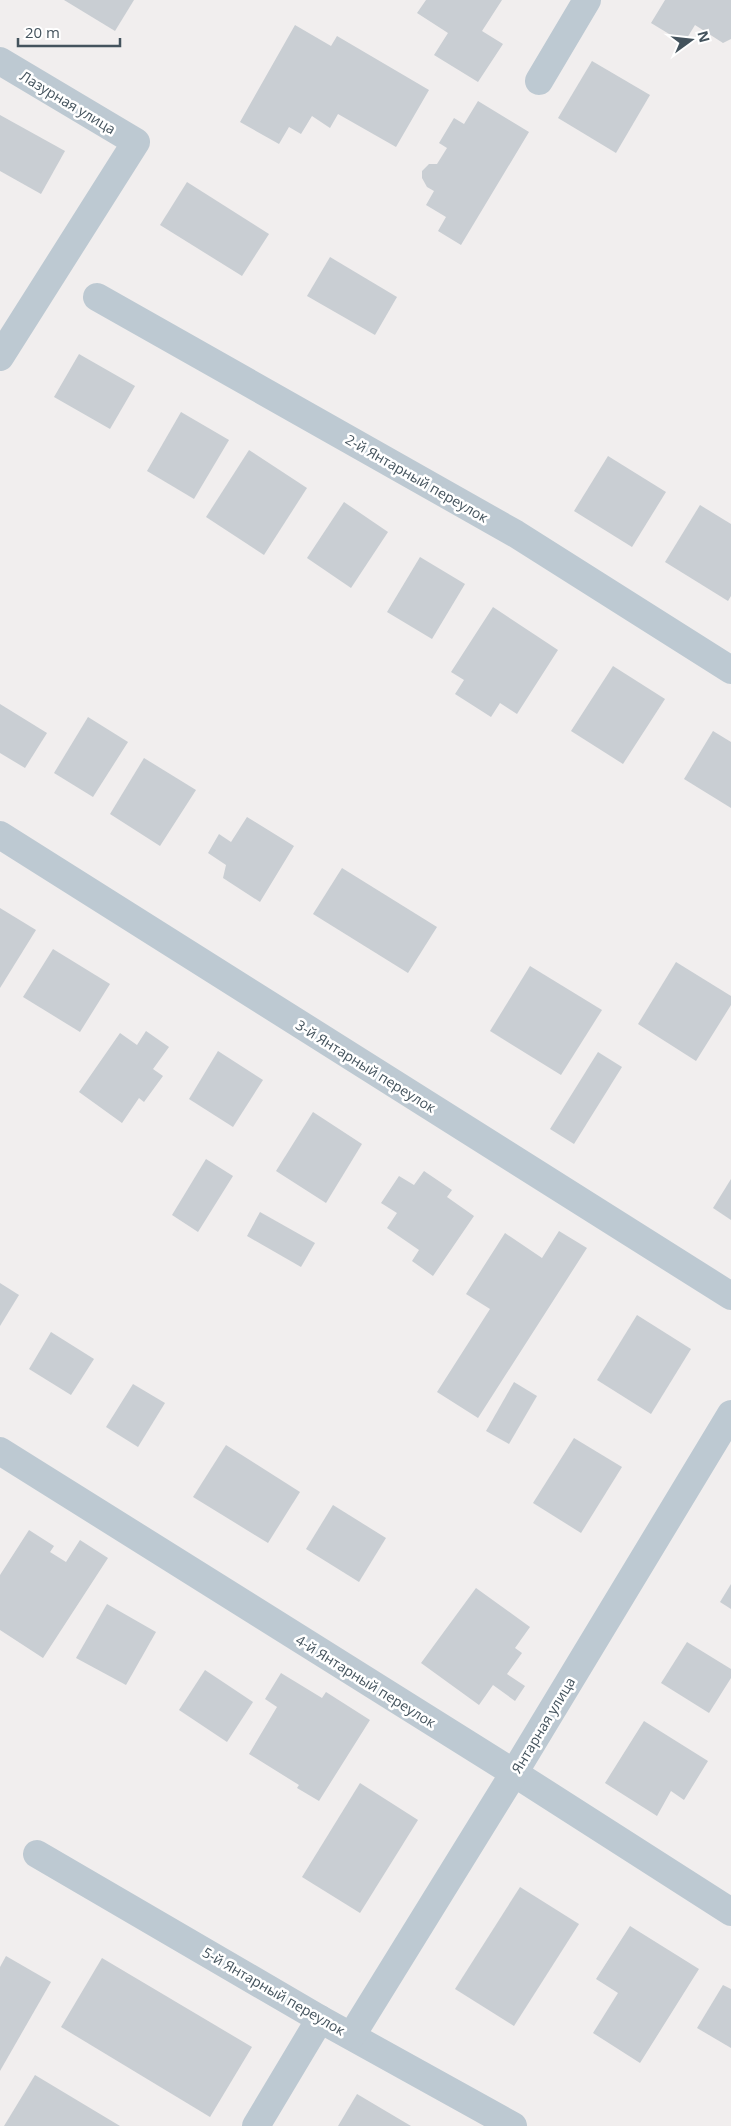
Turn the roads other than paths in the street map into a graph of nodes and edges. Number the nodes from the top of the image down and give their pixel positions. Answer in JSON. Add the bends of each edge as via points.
{"nodes":[{"id":1,"x":586,"y":0,"type":"edge"},
{"id":2,"x":0,"y":61,"type":"edge"},
{"id":3,"x":538,"y":81,"type":"dead end"},
{"id":4,"x":97,"y":297,"type":"dead end"},
{"id":5,"x":0,"y":357,"type":"edge"},
{"id":6,"x":731,"y":670,"type":"edge"},
{"id":7,"x":0,"y":835,"type":"edge"},
{"id":8,"x":731,"y":1296,"type":"edge"},
{"id":9,"x":731,"y":1414,"type":"edge"},
{"id":10,"x":0,"y":1451,"type":"edge"},
{"id":11,"x":514,"y":1773,"type":"junction"},
{"id":12,"x":37,"y":1854,"type":"dead end"},
{"id":13,"x":731,"y":1912,"type":"edge"},
{"id":14,"x":320,"y":2019,"type":"junction"},
{"id":15,"x":352,"y":2035,"type":"junction"},
{"id":16,"x":256,"y":2126,"type":"edge"},
{"id":17,"x":513,"y":2126,"type":"edge"}],
"edges":[{"from":1,"to":3,"type":"street"},
{"from":2,"to":5,"type":"street","name":"Лазурная улица","via":[[136,142]]},
{"from":4,"to":6,"type":"street","name":"2-й Янтарный переулок","via":[[516,534]]},
{"from":7,"to":8,"type":"street","name":"3-й Янтарный переулок"},
{"from":9,"to":11,"type":"street","name":"Янтарная улица"},
{"from":10,"to":11,"type":"street","name":"4-й Янтарный переулок"},
{"from":11,"to":13,"type":"street","name":"4-й Янтарный переулок"},
{"from":11,"to":15,"type":"street","name":"Янтарная улица"},
{"from":12,"to":14,"type":"street","name":"5-й Янтарный переулок"},
{"from":14,"to":15,"type":"street","name":"5-й Янтарный переулок"},
{"from":14,"to":16,"type":"street"},
{"from":15,"to":17,"type":"street","name":"5-й Янтарный переулок"}]}
